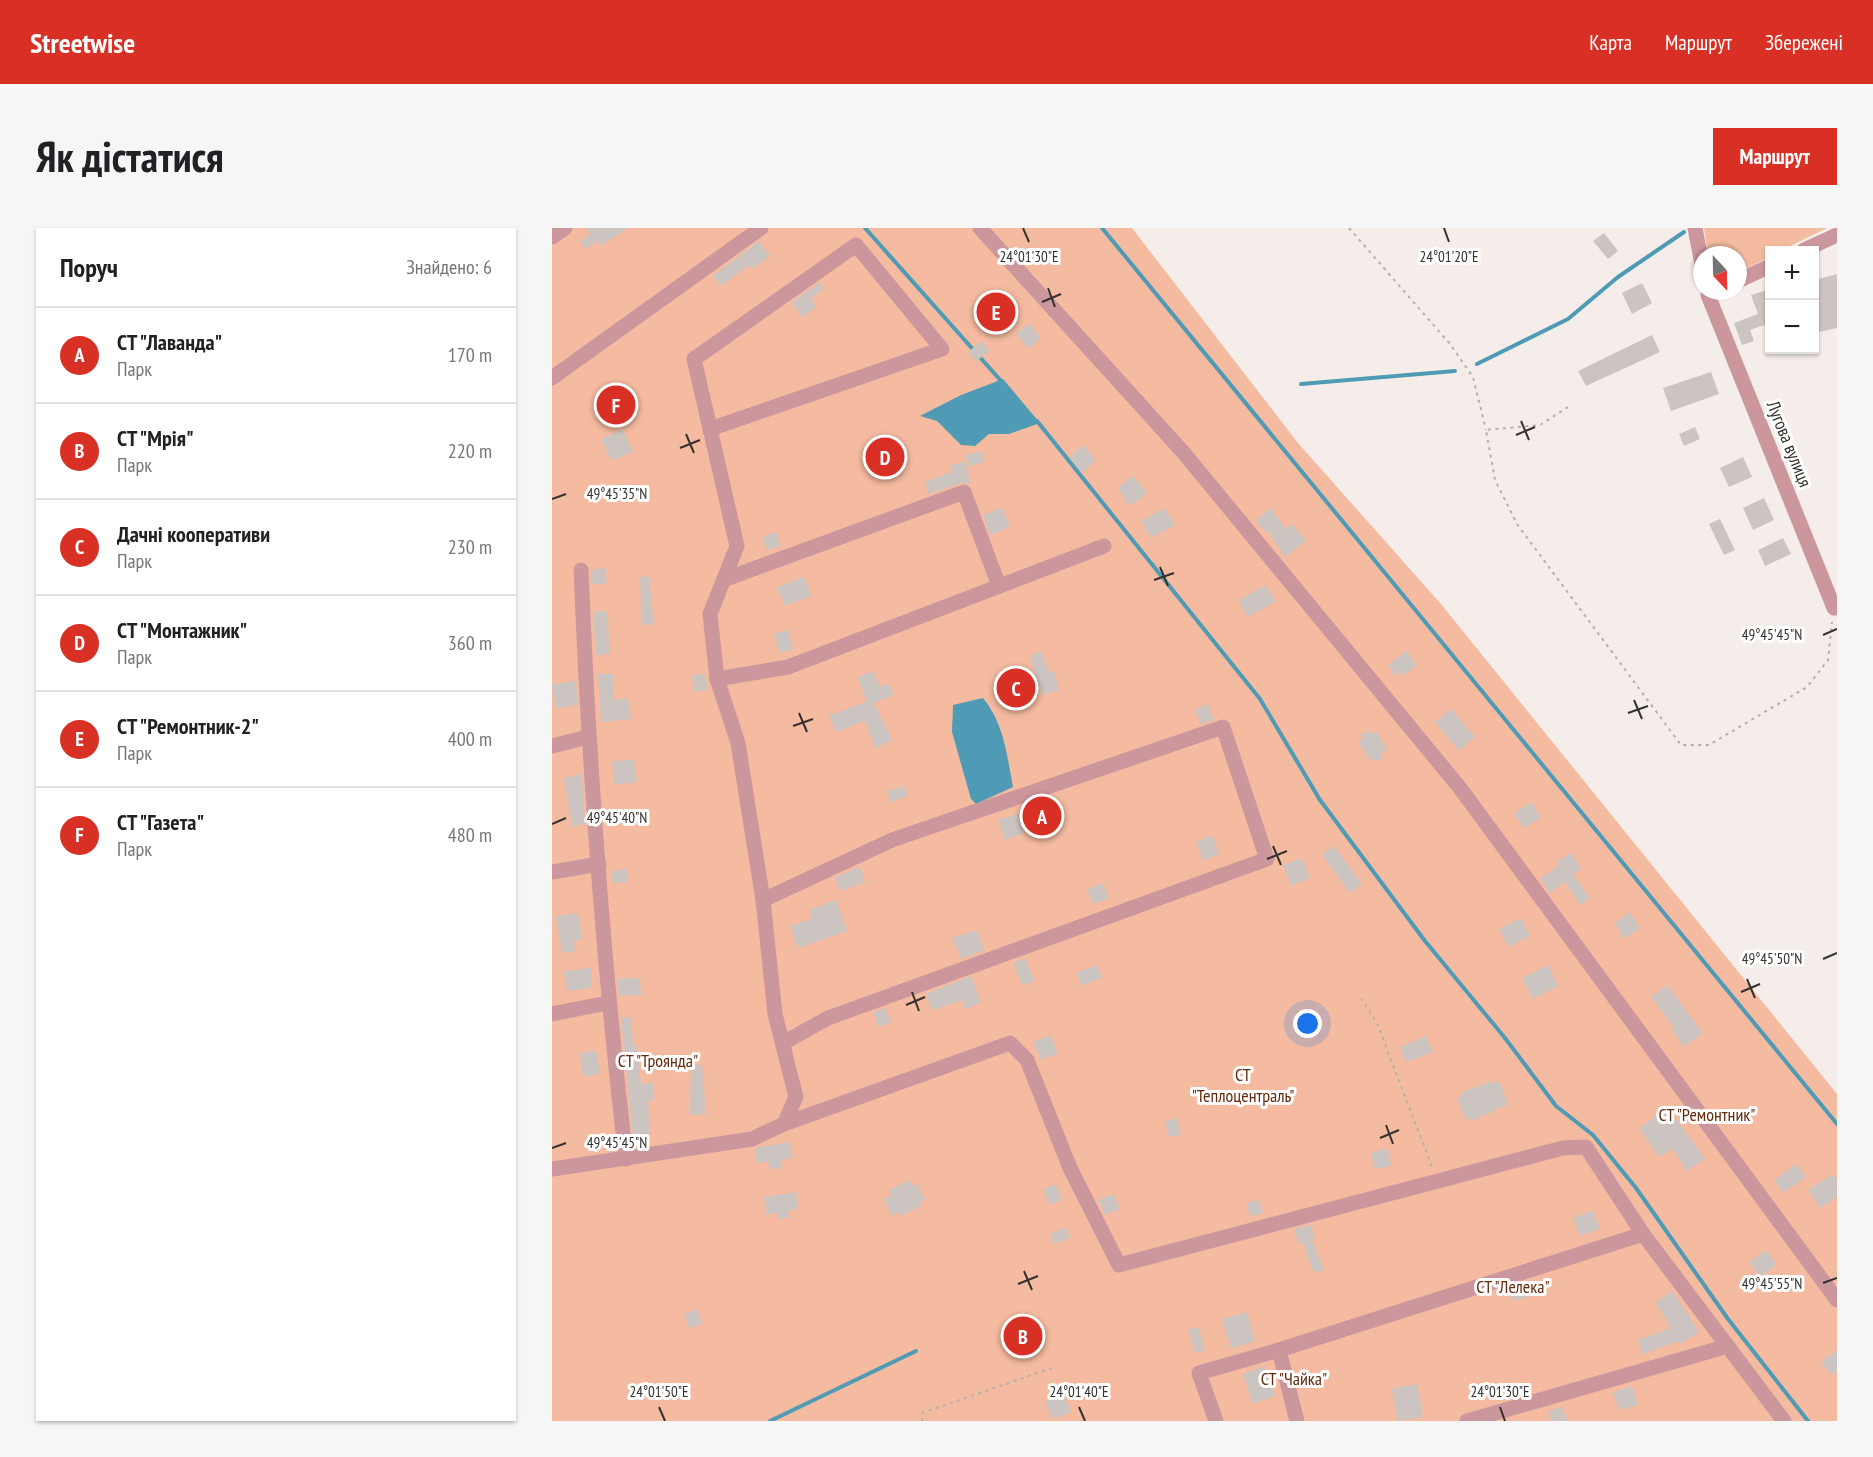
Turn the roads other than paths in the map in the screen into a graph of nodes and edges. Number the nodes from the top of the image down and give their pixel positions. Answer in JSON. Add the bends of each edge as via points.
{"nodes":[{"id":1,"x":565,"y":228,"type":"edge"},
{"id":2,"x":761,"y":228,"type":"edge"},
{"id":3,"x":980,"y":228,"type":"edge"},
{"id":4,"x":1695,"y":228,"type":"edge"},
{"id":5,"x":1837,"y":235,"type":"edge"},
{"id":6,"x":552,"y":237,"type":"edge"},
{"id":7,"x":1698,"y":246,"type":"edge"},
{"id":8,"x":1813,"y":246,"type":"edge"},
{"id":9,"x":1765,"y":268,"type":"edge"},
{"id":10,"x":1747,"y":277,"type":"edge"},
{"id":11,"x":1713,"y":300,"type":"edge"},
{"id":12,"x":552,"y":378,"type":"edge"},
{"id":13,"x":710,"y":429,"type":"junction"},
{"id":14,"x":1104,"y":546,"type":"dead end"},
{"id":15,"x":581,"y":570,"type":"dead end"},
{"id":16,"x":726,"y":579,"type":"junction"},
{"id":17,"x":999,"y":586,"type":"junction"},
{"id":18,"x":1834,"y":608,"type":"road end"},
{"id":19,"x":717,"y":679,"type":"junction"},
{"id":20,"x":588,"y":737,"type":"junction"},
{"id":21,"x":552,"y":746,"type":"edge"},
{"id":22,"x":598,"y":864,"type":"junction"},
{"id":23,"x":552,"y":872,"type":"edge"},
{"id":24,"x":763,"y":900,"type":"junction"},
{"id":25,"x":607,"y":1003,"type":"junction"},
{"id":26,"x":552,"y":1014,"type":"edge"},
{"id":27,"x":783,"y":1043,"type":"junction"},
{"id":28,"x":784,"y":1124,"type":"junction"},
{"id":29,"x":626,"y":1159,"type":"junction"},
{"id":30,"x":552,"y":1169,"type":"edge"},
{"id":31,"x":1643,"y":1234,"type":"junction"},
{"id":32,"x":1837,"y":1300,"type":"edge"},
{"id":33,"x":1728,"y":1346,"type":"junction"},
{"id":34,"x":1279,"y":1350,"type":"junction"},
{"id":35,"x":1216,"y":1421,"type":"edge"},
{"id":36,"x":1297,"y":1421,"type":"edge"},
{"id":37,"x":1467,"y":1421,"type":"edge"},
{"id":38,"x":1784,"y":1421,"type":"edge"}],
"edges":[{"from":1,"to":6,"type":"street"},
{"from":2,"to":12,"type":"street"},
{"from":3,"to":32,"type":"street","via":[[1183,452],[1460,788]]},
{"from":4,"to":7,"type":"street"},
{"from":5,"to":8,"type":"street"},
{"from":9,"to":10,"type":"street"},
{"from":11,"to":18,"type":"street","name":"Лугова вулиця"},
{"from":13,"to":13,"type":"street","via":[[931,353],[942,349],[856,245],[694,359]]},
{"from":13,"to":16,"type":"street","via":[[737,546]]},
{"from":14,"to":17,"type":"street"},
{"from":15,"to":20,"type":"street"},
{"from":16,"to":17,"type":"street","via":[[964,492]]},
{"from":16,"to":19,"type":"street","via":[[710,614]]},
{"from":17,"to":19,"type":"street","via":[[788,666]]},
{"from":19,"to":24,"type":"street","via":[[738,743]]},
{"from":20,"to":21,"type":"street"},
{"from":20,"to":22,"type":"street"},
{"from":22,"to":23,"type":"street"},
{"from":22,"to":25,"type":"street"},
{"from":24,"to":27,"type":"street"},
{"from":24,"to":27,"type":"street","via":[[892,840],[1223,727],[1267,859],[839,1014]]},
{"from":25,"to":26,"type":"street"},
{"from":25,"to":29,"type":"street"},
{"from":27,"to":28,"type":"street","via":[[796,1097]]},
{"from":28,"to":29,"type":"street","via":[[752,1139]]},
{"from":28,"to":31,"type":"street","via":[[1010,1043],[1028,1060],[1070,1168],[1119,1265],[1563,1148],[1586,1147]]},
{"from":29,"to":30,"type":"street"},
{"from":31,"to":33,"type":"street"},
{"from":31,"to":34,"type":"street"},
{"from":33,"to":37,"type":"street"},
{"from":33,"to":38,"type":"street"},
{"from":34,"to":35,"type":"street","via":[[1199,1373]]},
{"from":34,"to":36,"type":"street"}]}
